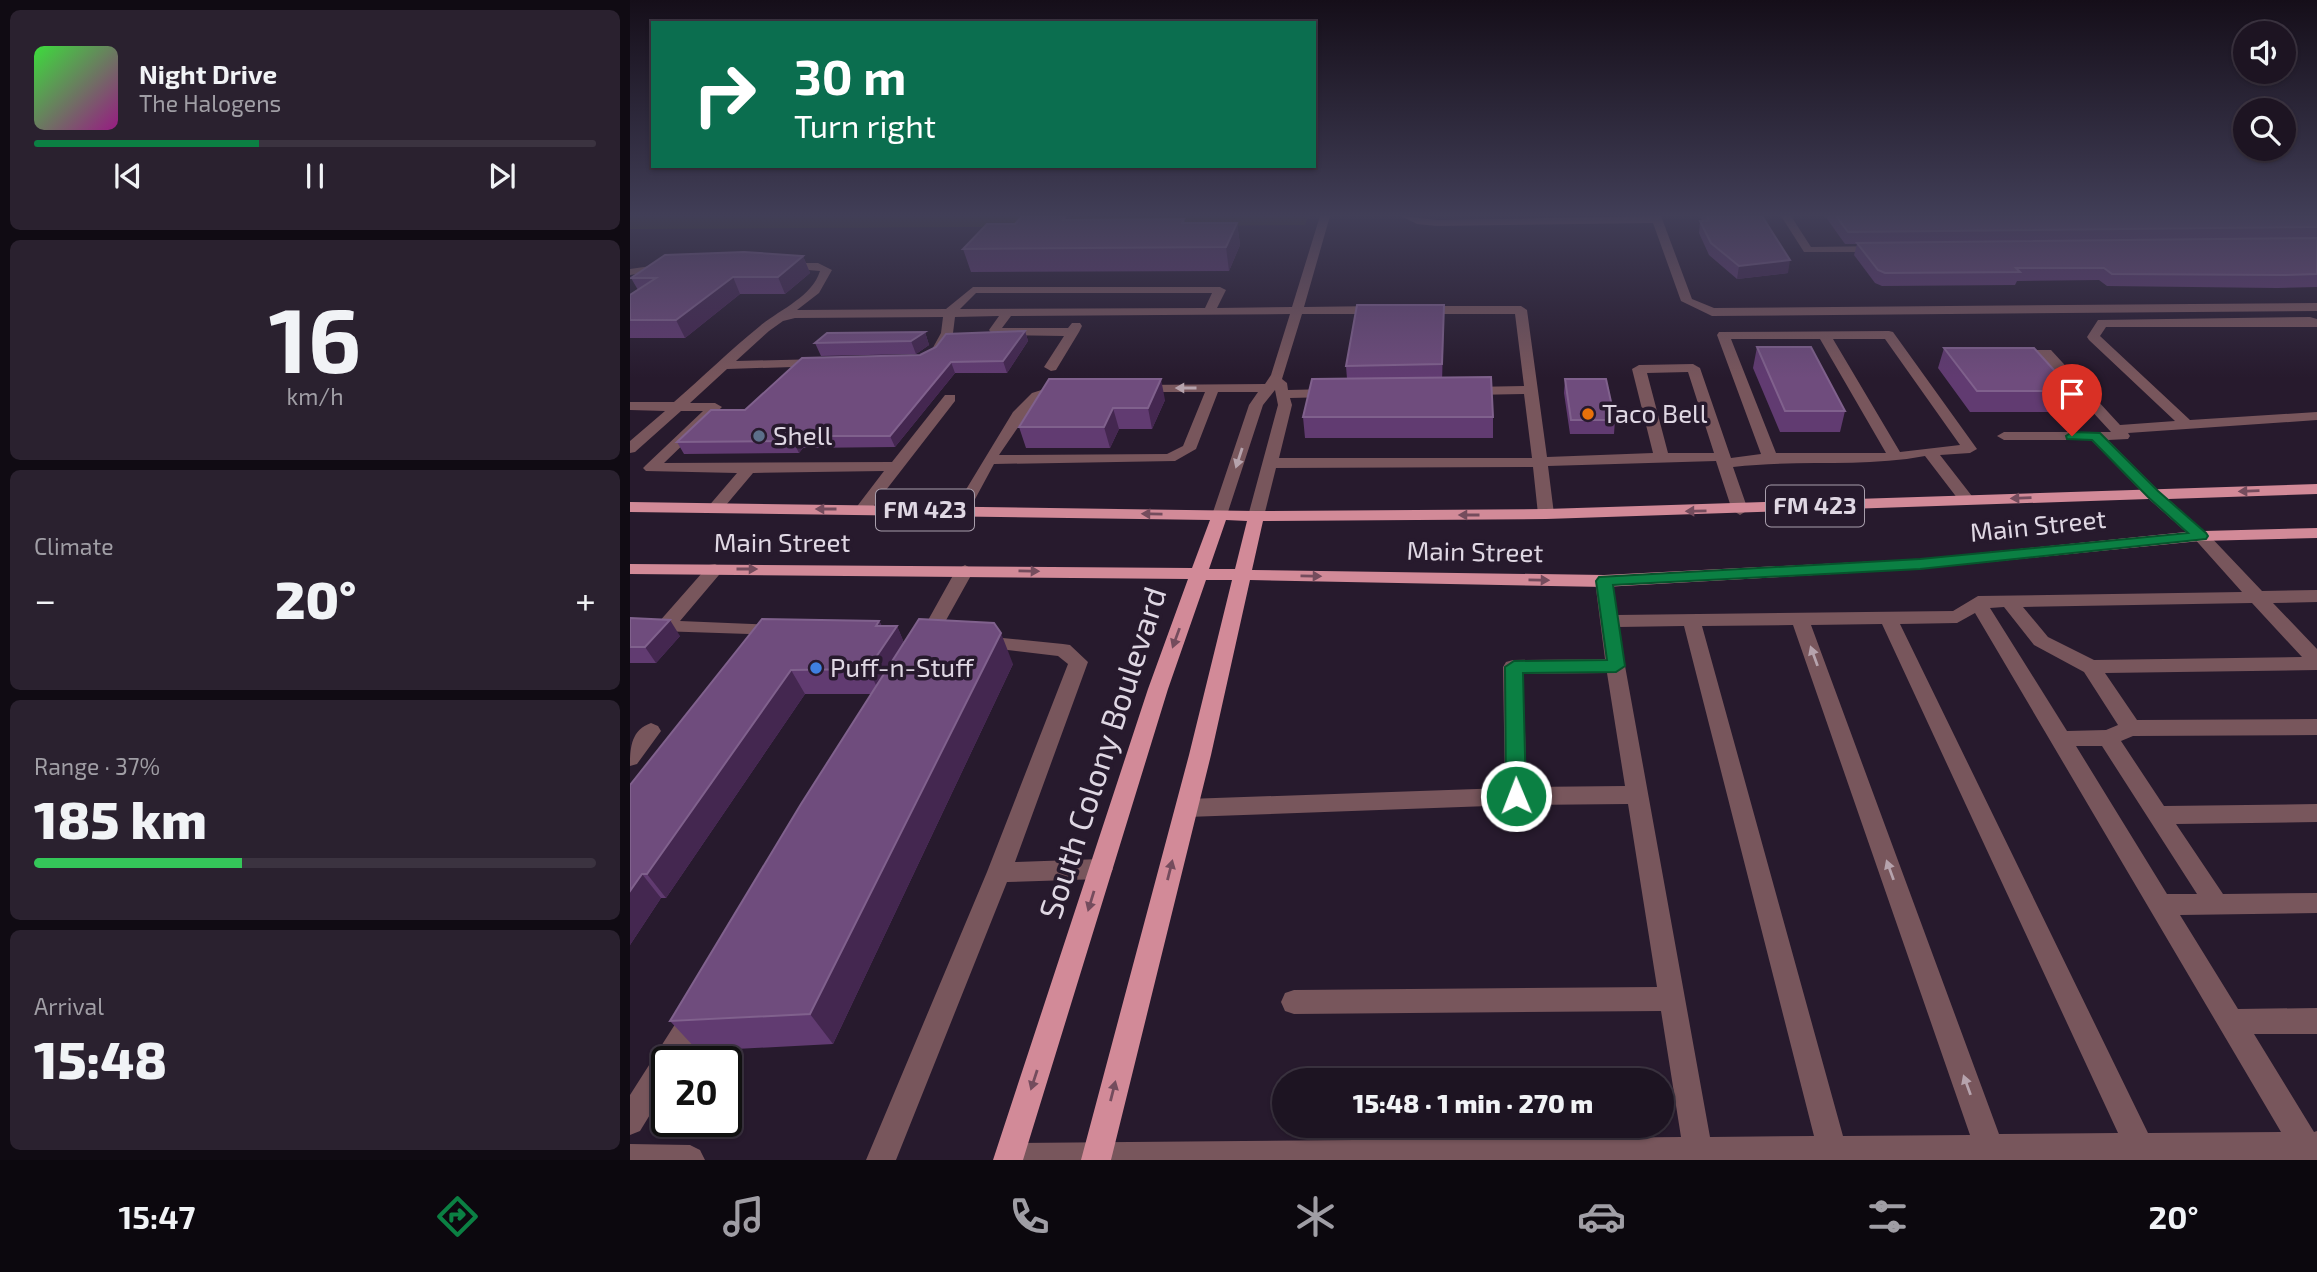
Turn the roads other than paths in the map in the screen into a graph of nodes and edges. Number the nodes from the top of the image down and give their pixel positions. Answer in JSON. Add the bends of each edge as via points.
{"nodes":[{"id":1,"x":826,"y":270,"type":"edge"},
{"id":2,"x":1308,"y":270,"type":"edge"},
{"id":3,"x":1676,"y":270,"type":"edge"},
{"id":4,"x":2317,"y":307,"type":"edge"},
{"id":5,"x":1209,"y":311,"type":"junction"},
{"id":6,"x":1296,"y":311,"type":"junction"},
{"id":7,"x":950,"y":312,"type":"junction"},
{"id":8,"x":1008,"y":312,"type":"junction"},
{"id":9,"x":1086,"y":312,"type":"junction"},
{"id":10,"x":779,"y":318,"type":"junction"},
{"id":11,"x":2317,"y":323,"type":"edge"},
{"id":12,"x":1073,"y":332,"type":"junction"},
{"id":13,"x":1824,"y":335,"type":"junction"},
{"id":14,"x":1994,"y":353,"type":"edge"},
{"id":15,"x":919,"y":361,"type":"edge"},
{"id":16,"x":835,"y":363,"type":"edge"},
{"id":17,"x":723,"y":365,"type":"junction"},
{"id":18,"x":1051,"y":367,"type":"dead end"},
{"id":19,"x":1077,"y":388,"type":"edge"},
{"id":20,"x":1131,"y":388,"type":"edge"},
{"id":21,"x":1213,"y":388,"type":"junction"},
{"id":22,"x":1530,"y":390,"type":"junction"},
{"id":23,"x":1275,"y":391,"type":"junction"},
{"id":24,"x":1461,"y":391,"type":"edge"},
{"id":25,"x":1351,"y":393,"type":"edge"},
{"id":26,"x":950,"y":398,"type":"dead end"},
{"id":27,"x":630,"y":406,"type":"edge"},
{"id":28,"x":677,"y":406,"type":"junction"},
{"id":29,"x":2317,"y":416,"type":"edge"},
{"id":30,"x":2186,"y":424,"type":"junction"},
{"id":31,"x":2118,"y":429,"type":"junction"},
{"id":32,"x":2004,"y":436,"type":"dead end"},
{"id":33,"x":2095,"y":436,"type":"junction"},
{"id":34,"x":630,"y":449,"type":"edge"},
{"id":35,"x":1929,"y":451,"type":"junction"},
{"id":36,"x":1662,"y":457,"type":"junction"},
{"id":37,"x":1896,"y":457,"type":"junction"},
{"id":38,"x":1770,"y":458,"type":"junction"},
{"id":39,"x":989,"y":460,"type":"junction"},
{"id":40,"x":1725,"y":460,"type":"junction"},
{"id":41,"x":1540,"y":462,"type":"junction"},
{"id":42,"x":1270,"y":463,"type":"junction"},
{"id":43,"x":896,"y":466,"type":"junction"},
{"id":44,"x":749,"y":468,"type":"junction"},
{"id":45,"x":2317,"y":489,"type":"edge"},
{"id":46,"x":2153,"y":494,"type":"junction"},
{"id":47,"x":1967,"y":500,"type":"junction"},
{"id":48,"x":630,"y":507,"type":"edge"},
{"id":49,"x":715,"y":508,"type":"junction"},
{"id":50,"x":863,"y":509,"type":"junction"},
{"id":51,"x":1740,"y":509,"type":"junction"},
{"id":52,"x":961,"y":511,"type":"junction"},
{"id":53,"x":1546,"y":514,"type":"junction"},
{"id":54,"x":1220,"y":515,"type":"junction"},
{"id":55,"x":1256,"y":516,"type":"junction"},
{"id":56,"x":2317,"y":533,"type":"edge"},
{"id":57,"x":2200,"y":536,"type":"junction"},
{"id":58,"x":630,"y":569,"type":"edge"},
{"id":59,"x":715,"y":569,"type":"junction"},
{"id":60,"x":965,"y":570,"type":"junction"},
{"id":61,"x":1199,"y":573,"type":"junction"},
{"id":62,"x":1243,"y":575,"type":"junction"},
{"id":63,"x":1604,"y":581,"type":"junction"},
{"id":64,"x":2317,"y":596,"type":"edge"},
{"id":65,"x":2257,"y":597,"type":"junction"},
{"id":66,"x":1978,"y":602,"type":"junction"},
{"id":67,"x":2010,"y":602,"type":"junction"},
{"id":68,"x":1888,"y":618,"type":"junction"},
{"id":69,"x":1691,"y":619,"type":"junction"},
{"id":70,"x":1800,"y":619,"type":"junction"},
{"id":71,"x":1608,"y":621,"type":"junction"},
{"id":72,"x":642,"y":626,"type":"edge"},
{"id":73,"x":665,"y":627,"type":"junction"},
{"id":74,"x":790,"y":632,"type":"edge"},
{"id":75,"x":921,"y":637,"type":"junction"},
{"id":76,"x":914,"y":661,"type":"edge"},
{"id":77,"x":2317,"y":662,"type":"edge"},
{"id":78,"x":1616,"y":666,"type":"junction"},
{"id":79,"x":2091,"y":667,"type":"junction"},
{"id":80,"x":2317,"y":727,"type":"edge"},
{"id":81,"x":2131,"y":728,"type":"junction"},
{"id":82,"x":651,"y":731,"type":"dead end"},
{"id":83,"x":2108,"y":737,"type":"junction"},
{"id":84,"x":2062,"y":739,"type":"junction"},
{"id":85,"x":630,"y":758,"type":"edge"},
{"id":86,"x":1638,"y":795,"type":"junction"},
{"id":87,"x":1516,"y":796,"type":"junction"},
{"id":88,"x":1187,"y":808,"type":"junction"},
{"id":89,"x":2317,"y":813,"type":"edge"},
{"id":90,"x":2159,"y":815,"type":"junction"},
{"id":91,"x":1101,"y":869,"type":"junction"},
{"id":92,"x":999,"y":872,"type":"junction"},
{"id":93,"x":2317,"y":903,"type":"edge"},
{"id":94,"x":2161,"y":905,"type":"junction"},
{"id":95,"x":2217,"y":905,"type":"junction"},
{"id":96,"x":710,"y":991,"type":"edge"},
{"id":97,"x":1672,"y":999,"type":"junction"},
{"id":98,"x":1294,"y":1002,"type":"dead end"},
{"id":99,"x":2231,"y":1021,"type":"junction"},
{"id":100,"x":2317,"y":1021,"type":"edge"},
{"id":101,"x":630,"y":1121,"type":"edge"},
{"id":102,"x":2312,"y":1146,"type":"edge"},
{"id":103,"x":2140,"y":1147,"type":"junction"},
{"id":104,"x":1990,"y":1149,"type":"junction"},
{"id":105,"x":1832,"y":1150,"type":"junction"},
{"id":106,"x":1698,"y":1151,"type":"junction"},
{"id":107,"x":630,"y":1158,"type":"edge"},
{"id":108,"x":1096,"y":1158,"type":"edge"},
{"id":109,"x":1009,"y":1159,"type":"edge"},
{"id":110,"x":690,"y":1160,"type":"edge"},
{"id":111,"x":881,"y":1160,"type":"edge"}],
"edges":[{"from":1,"to":10,"type":"street","via":[[811,293]]},
{"from":2,"to":6,"type":"street","name":"South Colony Boulevard"},
{"from":3,"to":4,"type":"street","via":[[1687,301],[1712,312]]},
{"from":5,"to":6,"type":"street"},
{"from":5,"to":7,"type":"street","via":[[1220,290],[973,290]]},
{"from":5,"to":9,"type":"street"},
{"from":6,"to":22,"type":"street","via":[[1521,310]]},
{"from":6,"to":23,"type":"street","name":"South Colony Boulevard"},
{"from":7,"to":8,"type":"street"},
{"from":7,"to":10,"type":"street","via":[[814,313]]},
{"from":7,"to":15,"type":"street","via":[[939,350]]},
{"from":8,"to":9,"type":"street"},
{"from":8,"to":12,"type":"street","via":[[996,332]]},
{"from":9,"to":12,"type":"street"},
{"from":10,"to":17,"type":"street"},
{"from":11,"to":30,"type":"street","via":[[2102,323],[2093,337]]},
{"from":12,"to":18,"type":"street"},
{"from":13,"to":35,"type":"street","via":[[1889,335],[1970,449]]},
{"from":13,"to":37,"type":"street"},
{"from":13,"to":38,"type":"street","via":[[1723,335]]},
{"from":14,"to":31,"type":"street","via":[[2046,353]]},
{"from":16,"to":17,"type":"street"},
{"from":17,"to":28,"type":"street"},
{"from":19,"to":39,"type":"street","via":[[1050,388],[1028,401]]},
{"from":21,"to":20,"type":"street","one_way":true},
{"from":21,"to":23,"type":"street"},
{"from":21,"to":39,"type":"street","via":[[1189,449],[1170,458]]},
{"from":22,"to":24,"type":"street"},
{"from":22,"to":41,"type":"street"},
{"from":23,"to":25,"type":"street"},
{"from":23,"to":42,"type":"street","name":"South Colony Boulevard","via":[[1285,405]]},
{"from":23,"to":54,"type":"street","name":"South Colony Boulevard","one_way":true,"via":[[1256,405]]},
{"from":26,"to":43,"type":"street"},
{"from":27,"to":28,"type":"street"},
{"from":28,"to":34,"type":"street"},
{"from":28,"to":44,"type":"street","via":[[715,407],[651,468]]},
{"from":29,"to":30,"type":"street"},
{"from":30,"to":31,"type":"street"},
{"from":31,"to":33,"type":"street","via":[[2123,436]]},
{"from":32,"to":33,"type":"street"},
{"from":33,"to":46,"type":"street"},
{"from":35,"to":37,"type":"street"},
{"from":35,"to":47,"type":"street"},
{"from":36,"to":40,"type":"street"},
{"from":36,"to":40,"type":"street","via":[[1639,369],[1693,368]]},
{"from":36,"to":41,"type":"street"},
{"from":37,"to":38,"type":"street"},
{"from":38,"to":40,"type":"street"},
{"from":39,"to":52,"type":"street"},
{"from":40,"to":51,"type":"street"},
{"from":41,"to":42,"type":"street"},
{"from":41,"to":53,"type":"street"},
{"from":42,"to":55,"type":"street","name":"South Colony Boulevard"},
{"from":43,"to":44,"type":"street"},
{"from":43,"to":50,"type":"street"},
{"from":44,"to":49,"type":"street"},
{"from":45,"to":46,"type":"main road","name":"Main Street","number":"FM 423","one_way":true},
{"from":46,"to":47,"type":"main road","name":"Main Street","number":"FM 423","one_way":true},
{"from":46,"to":57,"type":"main road"},
{"from":47,"to":51,"type":"main road","name":"Main Street","number":"FM 423"},
{"from":48,"to":49,"type":"main road","name":"Main Street","number":"FM 423"},
{"from":50,"to":49,"type":"main road","name":"Main Street","number":"FM 423","one_way":true},
{"from":50,"to":52,"type":"main road","name":"Main Street","number":"FM 423"},
{"from":51,"to":53,"type":"main road","name":"Main Street","number":"FM 423","one_way":true},
{"from":54,"to":52,"type":"main road","name":"Main Street","number":"FM 423","one_way":true},
{"from":53,"to":55,"type":"main road","name":"Main Street","number":"FM 423","one_way":true},
{"from":54,"to":55,"type":"main road","name":"Main Street","number":"FM 423"},
{"from":54,"to":61,"type":"main road","name":"South Colony Boulevard"},
{"from":55,"to":62,"type":"main road","name":"South Colony Boulevard"},
{"from":56,"to":57,"type":"main road","name":"Main Street","number":"FM 423"},
{"from":57,"to":63,"type":"main road","name":"Main Street","number":"FM 423","via":[[1920,564]]},
{"from":57,"to":65,"type":"street"},
{"from":58,"to":59,"type":"main road","name":"Main Street","number":"FM 423"},
{"from":59,"to":60,"type":"main road","name":"Main Street","number":"FM 423","one_way":true},
{"from":59,"to":73,"type":"street"},
{"from":60,"to":61,"type":"main road","name":"Main Street","number":"FM 423","one_way":true},
{"from":60,"to":75,"type":"street"},
{"from":61,"to":62,"type":"main road","name":"Main Street","number":"FM 423"},
{"from":61,"to":91,"type":"main road","name":"South Colony Boulevard","one_way":true},
{"from":62,"to":63,"type":"main road","name":"Main Street","number":"FM 423","one_way":true},
{"from":62,"to":88,"type":"main road","name":"South Colony Boulevard"},
{"from":63,"to":71,"type":"street"},
{"from":64,"to":65,"type":"street"},
{"from":65,"to":67,"type":"street"},
{"from":65,"to":77,"type":"street"},
{"from":66,"to":67,"type":"street"},
{"from":66,"to":68,"type":"street","via":[[1957,617]]},
{"from":66,"to":84,"type":"street"},
{"from":67,"to":79,"type":"street","via":[[2041,641]]},
{"from":68,"to":70,"type":"street"},
{"from":68,"to":103,"type":"street"},
{"from":69,"to":70,"type":"street"},
{"from":69,"to":71,"type":"street"},
{"from":69,"to":105,"type":"street"},
{"from":104,"to":70,"type":"street","one_way":true},
{"from":71,"to":78,"type":"street"},
{"from":72,"to":73,"type":"street"},
{"from":73,"to":74,"type":"street"},
{"from":75,"to":76,"type":"street"},
{"from":75,"to":92,"type":"street","via":[[1063,650],[1078,662]]},
{"from":77,"to":79,"type":"street"},
{"from":78,"to":86,"type":"street"},
{"from":78,"to":87,"type":"street","via":[[1514,667]]},
{"from":79,"to":81,"type":"street"},
{"from":80,"to":81,"type":"street"},
{"from":81,"to":83,"type":"street"},
{"from":82,"to":85,"type":"street"},
{"from":83,"to":84,"type":"street"},
{"from":83,"to":90,"type":"street"},
{"from":84,"to":94,"type":"street"},
{"from":86,"to":87,"type":"street"},
{"from":86,"to":97,"type":"street"},
{"from":87,"to":88,"type":"street"},
{"from":108,"to":88,"type":"main road","name":"South Colony Boulevard","one_way":true},
{"from":89,"to":90,"type":"street"},
{"from":90,"to":95,"type":"street"},
{"from":91,"to":92,"type":"street"},
{"from":91,"to":109,"type":"main road","name":"South Colony Boulevard","one_way":true},
{"from":92,"to":111,"type":"street"},
{"from":93,"to":95,"type":"street"},
{"from":94,"to":95,"type":"street"},
{"from":94,"to":99,"type":"street"},
{"from":96,"to":101,"type":"street"},
{"from":97,"to":98,"type":"street"},
{"from":97,"to":106,"type":"street"},
{"from":99,"to":100,"type":"street"},
{"from":99,"to":102,"type":"street"},
{"from":102,"to":103,"type":"street"},
{"from":103,"to":104,"type":"street"},
{"from":104,"to":105,"type":"street"},
{"from":105,"to":106,"type":"street"},
{"from":106,"to":108,"type":"street"},
{"from":107,"to":110,"type":"street"},
{"from":108,"to":109,"type":"street"}]}
